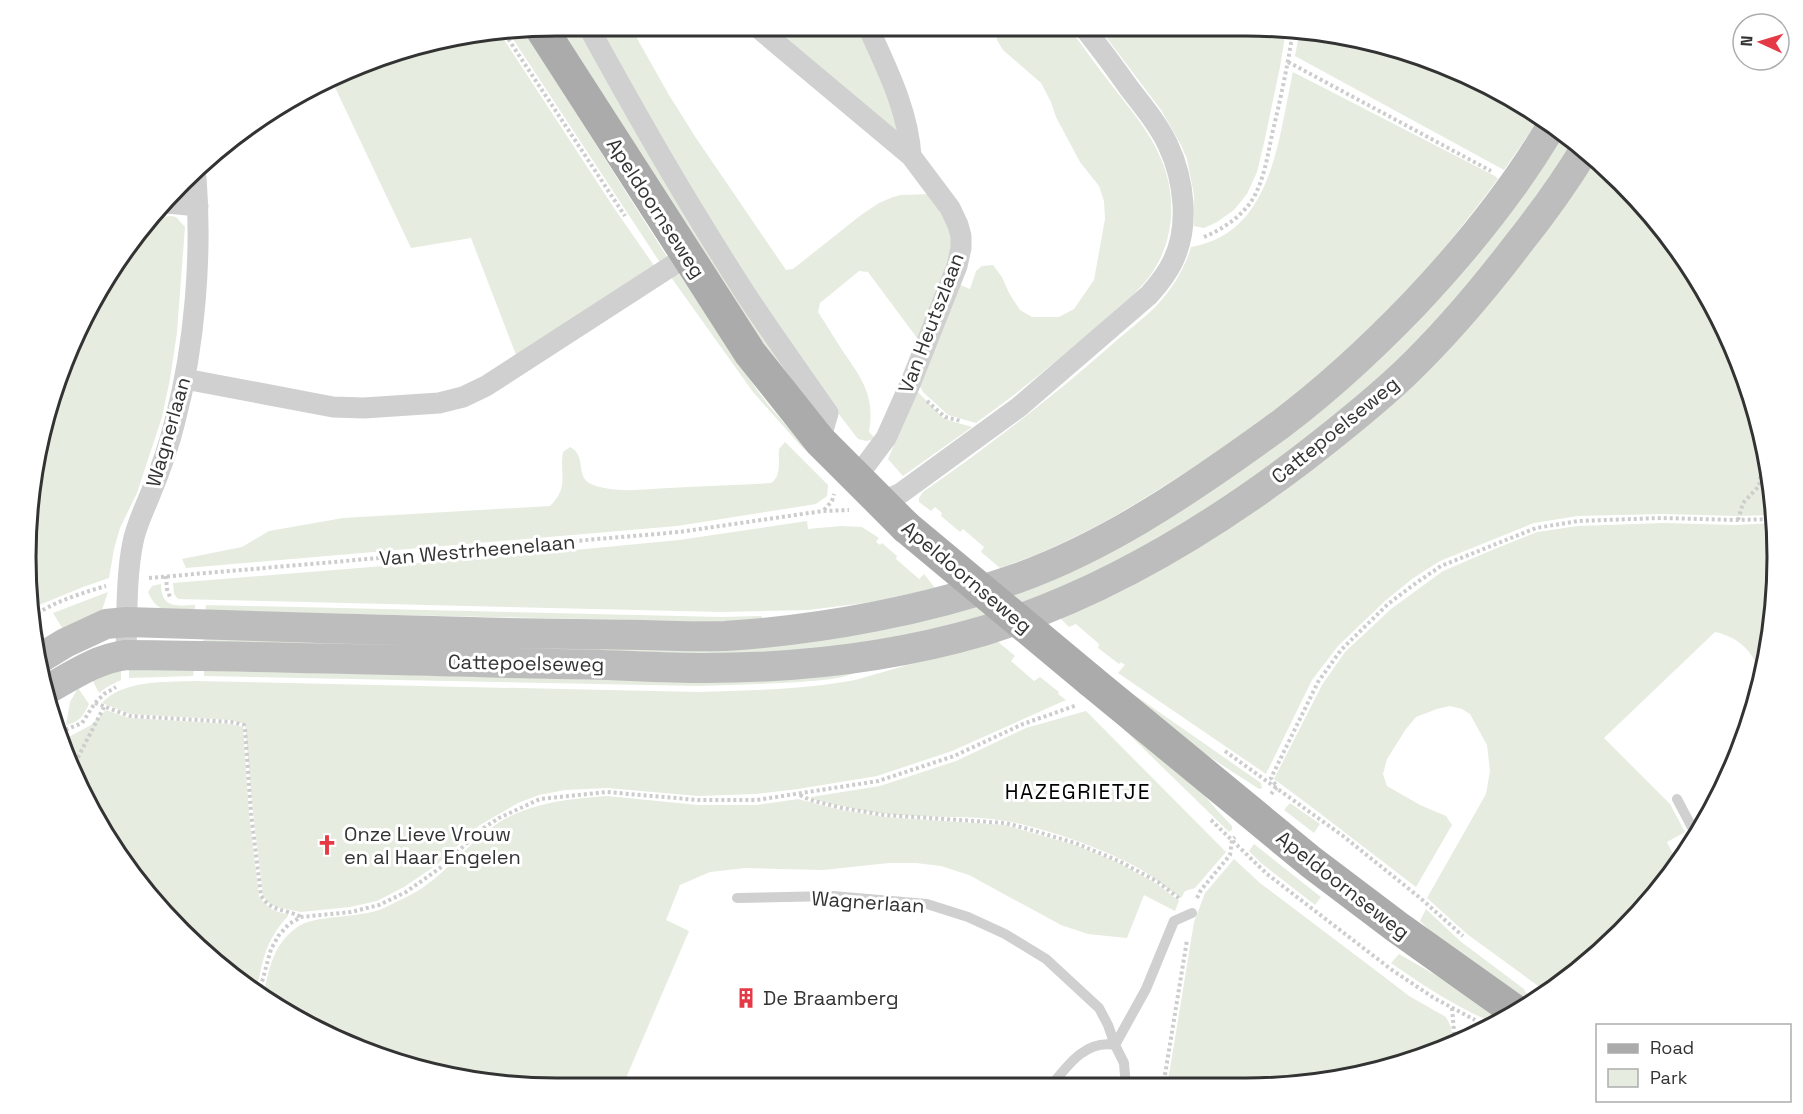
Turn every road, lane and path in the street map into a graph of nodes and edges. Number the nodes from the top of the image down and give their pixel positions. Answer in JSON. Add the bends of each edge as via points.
{"nodes":[{"id":1,"x":546,"y":36,"type":"edge"},
{"id":2,"x":594,"y":36,"type":"edge"},
{"id":3,"x":768,"y":36,"type":"edge"},
{"id":4,"x":872,"y":36,"type":"edge"},
{"id":5,"x":1090,"y":36,"type":"edge"},
{"id":6,"x":1292,"y":38,"type":"edge"},
{"id":7,"x":1288,"y":62,"type":"junction"},
{"id":8,"x":1547,"y":133,"type":"edge"},
{"id":9,"x":911,"y":156,"type":"junction"},
{"id":10,"x":1580,"y":157,"type":"edge"},
{"id":11,"x":196,"y":182,"type":"edge"},
{"id":12,"x":1514,"y":184,"type":"junction"},
{"id":13,"x":172,"y":206,"type":"edge"},
{"id":14,"x":198,"y":206,"type":"junction"},
{"id":15,"x":1179,"y":240,"type":"junction"},
{"id":16,"x":687,"y":256,"type":"junction"},
{"id":17,"x":185,"y":379,"type":"junction"},
{"id":18,"x":911,"y":382,"type":"junction"},
{"id":19,"x":824,"y":427,"type":"junction"},
{"id":20,"x":989,"y":429,"type":"junction"},
{"id":21,"x":1761,"y":475,"type":"edge"},
{"id":22,"x":846,"y":482,"type":"junction"},
{"id":23,"x":1762,"y":483,"type":"edge"},
{"id":24,"x":1759,"y":486,"type":"junction"},
{"id":25,"x":867,"y":506,"type":"junction"},
{"id":26,"x":823,"y":511,"type":"junction"},
{"id":27,"x":1766,"y":519,"type":"edge"},
{"id":28,"x":1738,"y":520,"type":"junction"},
{"id":29,"x":129,"y":580,"type":"junction"},
{"id":30,"x":986,"y":589,"type":"junction"},
{"id":31,"x":39,"y":613,"type":"edge"},
{"id":32,"x":1011,"y":621,"type":"junction"},
{"id":33,"x":127,"y":622,"type":"junction"},
{"id":34,"x":45,"y":655,"type":"edge"},
{"id":35,"x":126,"y":669,"type":"junction"},
{"id":36,"x":53,"y":689,"type":"edge"},
{"id":37,"x":1084,"y":693,"type":"junction"},
{"id":38,"x":95,"y":703,"type":"junction"},
{"id":39,"x":104,"y":706,"type":"junction"},
{"id":40,"x":66,"y":730,"type":"edge"},
{"id":41,"x":1219,"y":747,"type":"dead end"},
{"id":42,"x":77,"y":759,"type":"edge"},
{"id":43,"x":1277,"y":787,"type":"junction"},
{"id":44,"x":798,"y":794,"type":"junction"},
{"id":45,"x":1677,"y":799,"type":"dead end"},
{"id":46,"x":1692,"y":827,"type":"edge"},
{"id":47,"x":1232,"y":840,"type":"dead end"},
{"id":48,"x":1358,"y":848,"type":"junction"},
{"id":49,"x":1354,"y":853,"type":"dead end"},
{"id":50,"x":737,"y":898,"type":"dead end"},
{"id":51,"x":1192,"y":910,"type":"junction"},
{"id":52,"x":301,"y":917,"type":"junction"},
{"id":53,"x":1465,"y":938,"type":"dead end"},
{"id":54,"x":261,"y":985,"type":"edge"},
{"id":55,"x":1509,"y":1006,"type":"edge"},
{"id":56,"x":1452,"y":1007,"type":"dead end"},
{"id":57,"x":1454,"y":1034,"type":"edge"},
{"id":58,"x":1115,"y":1045,"type":"junction"},
{"id":59,"x":1058,"y":1078,"type":"edge"},
{"id":60,"x":1125,"y":1078,"type":"edge"},
{"id":61,"x":1164,"y":1078,"type":"edge"}],
"edges":[{"from":1,"to":16,"type":"main road","name":"Apeldoornseweg"},
{"from":2,"to":19,"type":"street","name":"Apeldoornseweg"},
{"from":3,"to":9,"type":"street","name":"Van Heutszlaan"},
{"from":4,"to":9,"type":"street","via":[[897,92],[910,135]]},
{"from":5,"to":15,"type":"street","via":[[1168,145],[1181,184],[1183,217]]},
{"from":6,"to":7,"type":"path"},
{"from":7,"to":12,"type":"path"},
{"from":7,"to":15,"type":"path","via":[[1263,175],[1253,198],[1221,230]]},
{"from":8,"to":12,"type":"street","name":"Cattepoelseweg"},
{"from":9,"to":18,"type":"street","name":"Van Heutszlaan","via":[[950,208],[958,225],[961,248]]},
{"from":10,"to":32,"type":"street","name":"Cattepoelseweg","via":[[1537,220],[1472,301],[1407,371],[1344,427],[1257,492],[1134,568],[1077,596]]},
{"from":11,"to":14,"type":"street","name":"Wagnerlaan"},
{"from":12,"to":30,"type":"street","name":"Cattepoelseweg","via":[[1448,268],[1380,340],[1277,427],[1212,474],[1076,554]]},
{"from":13,"to":14,"type":"street"},
{"from":14,"to":17,"type":"street","name":"Wagnerlaan","via":[[197,260]]},
{"from":15,"to":20,"type":"street","via":[[1174,260],[1149,295]]},
{"from":16,"to":17,"type":"street","via":[[486,386],[447,401],[333,407]]},
{"from":16,"to":19,"type":"main road","name":"Apeldoornseweg","via":[[750,353]]},
{"from":17,"to":29,"type":"street","name":"Wagnerlaan","via":[[175,424],[133,541]]},
{"from":18,"to":20,"type":"path","via":[[945,417]]},
{"from":18,"to":22,"type":"street","name":"Van Heutszlaan","via":[[886,438]]},
{"from":19,"to":22,"type":"main road","name":"Apeldoornseweg"},
{"from":20,"to":25,"type":"street","via":[[901,493]]},
{"from":21,"to":24,"type":"path"},
{"from":22,"to":25,"type":"main road","name":"Apeldoornseweg"},
{"from":22,"to":26,"type":"path"},
{"from":23,"to":24,"type":"path"},
{"from":24,"to":28,"type":"path","via":[[1743,503]]},
{"from":25,"to":26,"type":"path","name":"Van Westrheenelaan"},
{"from":25,"to":37,"type":"main road","name":"Apeldoornseweg","bridge":true,"via":[[906,527]]},
{"from":26,"to":29,"type":"path","name":"Van Westrheenelaan","via":[[679,532]]},
{"from":27,"to":28,"type":"path"},
{"from":28,"to":43,"type":"path","via":[[1578,521],[1536,528],[1441,567],[1389,604],[1341,650],[1318,682],[1271,778]]},
{"from":29,"to":31,"type":"path","via":[[86,592]]},
{"from":29,"to":33,"type":"street","name":"Wagnerlaan"},
{"from":30,"to":32,"type":"street"},
{"from":30,"to":33,"type":"street","name":"Cattepoelseweg","via":[[867,618],[722,636]]},
{"from":32,"to":35,"type":"street","name":"Cattepoelseweg","via":[[923,646],[821,662],[762,666]]},
{"from":33,"to":34,"type":"street","name":"Cattepoelseweg","via":[[106,624]]},
{"from":33,"to":35,"type":"street","name":"Wagnerlaan"},
{"from":35,"to":36,"type":"street","name":"Cattepoelseweg","via":[[106,659]]},
{"from":35,"to":38,"type":"path"},
{"from":37,"to":44,"type":"path","via":[[954,756],[878,781]]},
{"from":37,"to":55,"type":"main road","name":"Apeldoornseweg"},
{"from":38,"to":39,"type":"path"},
{"from":38,"to":40,"type":"path","via":[[82,723]]},
{"from":39,"to":42,"type":"path"},
{"from":39,"to":52,"type":"path","via":[[130,716],[244,725],[261,896],[267,905]]},
{"from":41,"to":43,"type":"path","name":"Apeldoornseweg"},
{"from":43,"to":48,"type":"path","name":"Apeldoornseweg"},
{"from":44,"to":51,"type":"path","via":[[842,808],[884,815],[995,822],[1028,829],[1119,861],[1158,882]]},
{"from":44,"to":52,"type":"path","via":[[757,800],[698,800],[607,792],[540,799],[482,829],[440,868],[406,892],[379,905]]},
{"from":45,"to":46,"type":"lane"},
{"from":47,"to":51,"type":"path","via":[[1230,855],[1201,890]]},
{"from":48,"to":49,"type":"path"},
{"from":48,"to":53,"type":"path","name":"Apeldoornseweg"},
{"from":50,"to":58,"type":"lane","name":"Wagnerlaan","via":[[832,896],[927,904],[968,917],[1046,958],[1099,1008]]},
{"from":51,"to":58,"type":"lane","via":[[1174,921],[1146,989]]},
{"from":51,"to":61,"type":"path"},
{"from":52,"to":54,"type":"path","via":[[279,935]]},
{"from":56,"to":57,"type":"path"},
{"from":58,"to":59,"type":"lane","via":[[1087,1048]]},
{"from":58,"to":60,"type":"lane","name":"Wagnerlaan","via":[[1124,1063]]}]}
